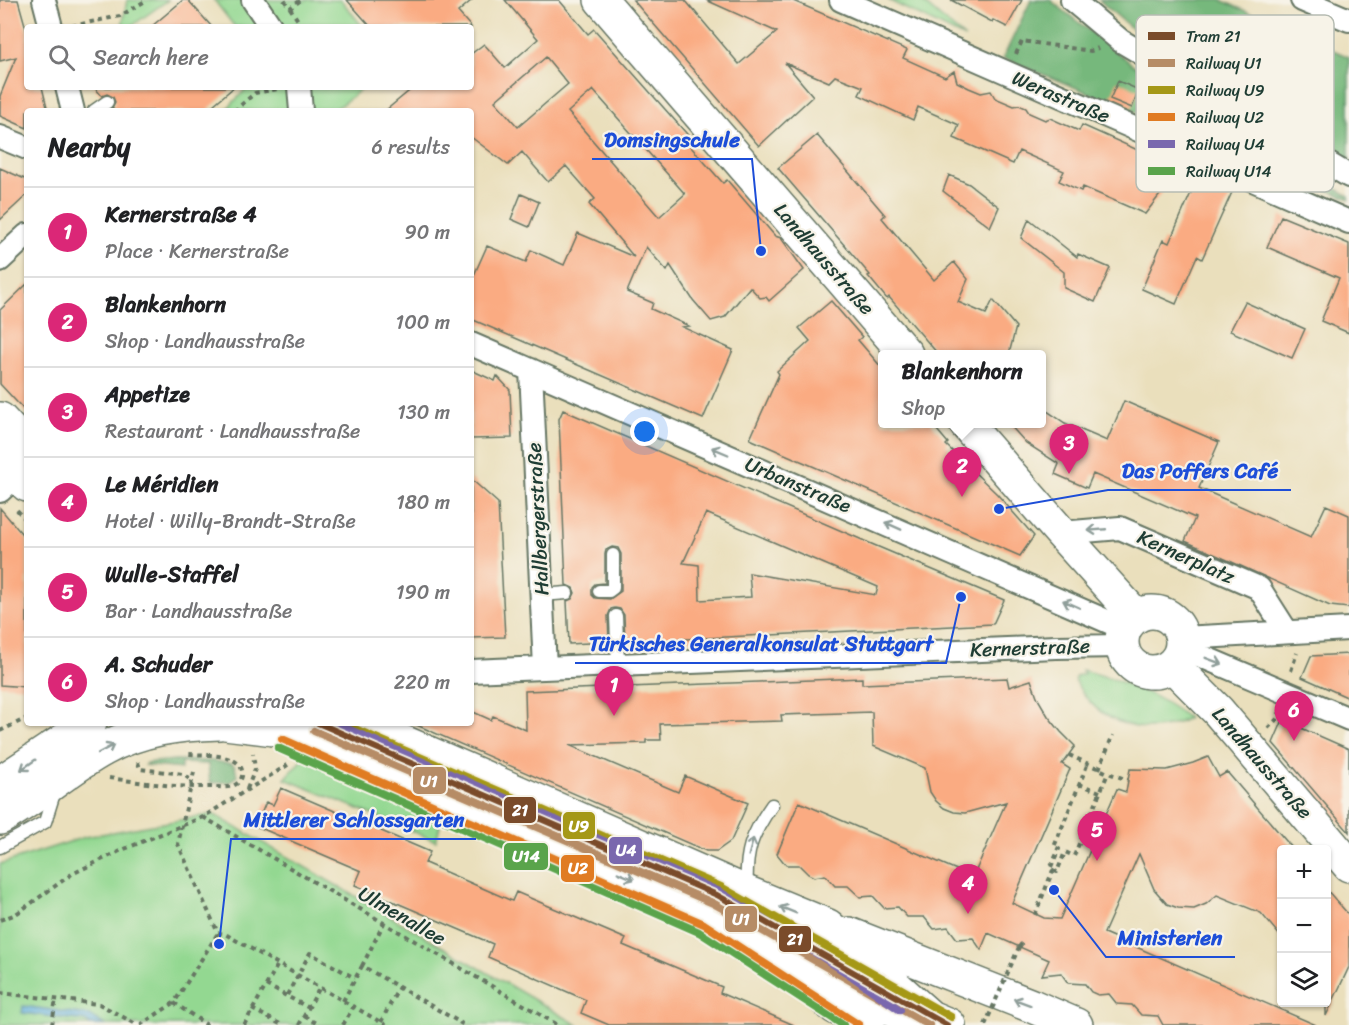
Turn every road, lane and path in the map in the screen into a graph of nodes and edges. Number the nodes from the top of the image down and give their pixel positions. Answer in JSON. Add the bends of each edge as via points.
{"nodes":[{"id":1,"x":44,"y":0,"type":"edge"},
{"id":2,"x":147,"y":0,"type":"edge"},
{"id":3,"x":253,"y":0,"type":"edge"},
{"id":4,"x":284,"y":0,"type":"edge"},
{"id":5,"x":301,"y":0,"type":"edge"},
{"id":6,"x":601,"y":0,"type":"edge"},
{"id":7,"x":841,"y":0,"type":"edge"},
{"id":8,"x":1072,"y":0,"type":"edge"},
{"id":9,"x":1302,"y":0,"type":"edge"},
{"id":10,"x":290,"y":8,"type":"junction"},
{"id":11,"x":1349,"y":20,"type":"edge"},
{"id":12,"x":50,"y":24,"type":"edge"},
{"id":13,"x":80,"y":24,"type":"edge"},
{"id":14,"x":269,"y":24,"type":"edge"},
{"id":15,"x":299,"y":24,"type":"edge"},
{"id":16,"x":1121,"y":41,"type":"junction"},
{"id":17,"x":1136,"y":50,"type":"edge"},
{"id":18,"x":1024,"y":59,"type":"dead end"},
{"id":19,"x":68,"y":90,"type":"edge"},
{"id":20,"x":275,"y":90,"type":"edge"},
{"id":21,"x":290,"y":90,"type":"edge"},
{"id":22,"x":107,"y":102,"type":"dead end"},
{"id":23,"x":72,"y":108,"type":"edge"},
{"id":24,"x":98,"y":108,"type":"edge"},
{"id":25,"x":238,"y":108,"type":"edge"},
{"id":26,"x":299,"y":108,"type":"edge"},
{"id":27,"x":1136,"y":129,"type":"edge"},
{"id":28,"x":0,"y":137,"type":"edge"},
{"id":29,"x":24,"y":147,"type":"edge"},
{"id":30,"x":1334,"y":167,"type":"edge"},
{"id":31,"x":1349,"y":176,"type":"edge"},
{"id":32,"x":1280,"y":192,"type":"edge"},
{"id":33,"x":1349,"y":222,"type":"edge"},
{"id":34,"x":24,"y":238,"type":"edge"},
{"id":35,"x":0,"y":260,"type":"edge"},
{"id":36,"x":474,"y":345,"type":"edge"},
{"id":37,"x":903,"y":350,"type":"edge"},
{"id":38,"x":531,"y":370,"type":"junction"},
{"id":39,"x":0,"y":419,"type":"edge"},
{"id":40,"x":970,"y":428,"type":"edge"},
{"id":41,"x":14,"y":471,"type":"edge"},
{"id":42,"x":1061,"y":533,"type":"junction"},
{"id":43,"x":613,"y":555,"type":"dead end"},
{"id":44,"x":599,"y":591,"type":"dead end"},
{"id":45,"x":567,"y":593,"type":"dead end"},
{"id":46,"x":542,"y":595,"type":"junction"},
{"id":47,"x":616,"y":616,"type":"dead end"},
{"id":48,"x":1349,"y":629,"type":"edge"},
{"id":49,"x":1128,"y":630,"type":"junction"},
{"id":50,"x":1287,"y":632,"type":"junction"},
{"id":51,"x":1178,"y":650,"type":"junction"},
{"id":52,"x":1296,"y":657,"type":"dead end"},
{"id":53,"x":618,"y":664,"type":"junction"},
{"id":54,"x":545,"y":668,"type":"junction"},
{"id":55,"x":474,"y":671,"type":"edge"},
{"id":56,"x":1292,"y":686,"type":"junction"},
{"id":57,"x":24,"y":719,"type":"edge"},
{"id":58,"x":1277,"y":719,"type":"dead end"},
{"id":59,"x":1349,"y":719,"type":"edge"},
{"id":60,"x":86,"y":726,"type":"edge"},
{"id":61,"x":172,"y":726,"type":"edge"},
{"id":62,"x":235,"y":726,"type":"edge"},
{"id":63,"x":377,"y":727,"type":"edge"},
{"id":64,"x":0,"y":731,"type":"edge"},
{"id":65,"x":262,"y":734,"type":"edge"},
{"id":66,"x":1263,"y":734,"type":"dead end"},
{"id":67,"x":1113,"y":735,"type":"dead end"},
{"id":68,"x":180,"y":754,"type":"dead end"},
{"id":69,"x":1069,"y":755,"type":"dead end"},
{"id":70,"x":1088,"y":764,"type":"junction"},
{"id":71,"x":282,"y":769,"type":"dead end"},
{"id":72,"x":1099,"y":769,"type":"junction"},
{"id":73,"x":146,"y":770,"type":"dead end"},
{"id":74,"x":194,"y":772,"type":"dead end"},
{"id":75,"x":1108,"y":773,"type":"junction"},
{"id":76,"x":105,"y":778,"type":"dead end"},
{"id":77,"x":1128,"y":780,"type":"dead end"},
{"id":78,"x":58,"y":781,"type":"junction"},
{"id":79,"x":192,"y":781,"type":"junction"},
{"id":80,"x":0,"y":783,"type":"edge"},
{"id":81,"x":1079,"y":784,"type":"junction"},
{"id":82,"x":190,"y":788,"type":"junction"},
{"id":83,"x":247,"y":790,"type":"junction"},
{"id":84,"x":1100,"y":792,"type":"junction"},
{"id":85,"x":772,"y":805,"type":"dead end"},
{"id":86,"x":203,"y":817,"type":"junction"},
{"id":87,"x":0,"y":818,"type":"edge"},
{"id":88,"x":182,"y":825,"type":"junction"},
{"id":89,"x":0,"y":847,"type":"edge"},
{"id":90,"x":1059,"y":849,"type":"junction"},
{"id":91,"x":1065,"y":852,"type":"junction"},
{"id":92,"x":1349,"y":865,"type":"edge"},
{"id":93,"x":1053,"y":870,"type":"junction"},
{"id":94,"x":748,"y":893,"type":"junction"},
{"id":95,"x":1035,"y":915,"type":"dead end"},
{"id":96,"x":0,"y":920,"type":"edge"},
{"id":97,"x":384,"y":923,"type":"junction"},
{"id":98,"x":828,"y":926,"type":"junction"},
{"id":99,"x":738,"y":929,"type":"junction"},
{"id":100,"x":218,"y":933,"type":"junction"},
{"id":101,"x":1023,"y":942,"type":"dead end"},
{"id":102,"x":278,"y":965,"type":"junction"},
{"id":103,"x":362,"y":966,"type":"junction"},
{"id":104,"x":298,"y":975,"type":"junction"},
{"id":105,"x":355,"y":978,"type":"junction"},
{"id":106,"x":266,"y":985,"type":"junction"},
{"id":107,"x":320,"y":987,"type":"junction"},
{"id":108,"x":399,"y":987,"type":"junction"},
{"id":109,"x":0,"y":993,"type":"edge"},
{"id":110,"x":287,"y":995,"type":"junction"},
{"id":111,"x":56,"y":999,"type":"junction"},
{"id":112,"x":343,"y":1001,"type":"junction"},
{"id":113,"x":174,"y":1003,"type":"junction"},
{"id":114,"x":353,"y":1006,"type":"junction"},
{"id":115,"x":309,"y":1008,"type":"junction"},
{"id":116,"x":252,"y":1010,"type":"junction"},
{"id":117,"x":304,"y":1016,"type":"junction"},
{"id":118,"x":381,"y":1022,"type":"junction"},
{"id":119,"x":52,"y":1023,"type":"edge"},
{"id":120,"x":139,"y":1025,"type":"edge"},
{"id":121,"x":207,"y":1025,"type":"edge"},
{"id":122,"x":244,"y":1025,"type":"edge"},
{"id":123,"x":282,"y":1025,"type":"edge"},
{"id":124,"x":299,"y":1025,"type":"edge"},
{"id":125,"x":319,"y":1025,"type":"edge"},
{"id":126,"x":344,"y":1025,"type":"edge"},
{"id":127,"x":386,"y":1025,"type":"edge"},
{"id":128,"x":460,"y":1025,"type":"edge"},
{"id":129,"x":558,"y":1025,"type":"edge"},
{"id":130,"x":867,"y":1025,"type":"edge"},
{"id":131,"x":921,"y":1025,"type":"edge"},
{"id":132,"x":949,"y":1025,"type":"edge"},
{"id":133,"x":985,"y":1025,"type":"edge"},
{"id":134,"x":1076,"y":1025,"type":"edge"}],
"edges":[{"from":1,"to":12,"type":"street"},
{"from":2,"to":13,"type":"path","via":[[120,16]]},
{"from":3,"to":14,"type":"street"},
{"from":4,"to":10,"type":"path"},
{"from":5,"to":10,"type":"path"},
{"from":6,"to":37,"type":"main road","name":"Landhausstraße"},
{"from":7,"to":27,"type":"street","name":"Werastraße"},
{"from":8,"to":16,"type":"street"},
{"from":9,"to":11,"type":"street"},
{"from":10,"to":15,"type":"path"},
{"from":16,"to":17,"type":"street"},
{"from":16,"to":18,"type":"path","via":[[1091,51],[1022,41],[1016,53]]},
{"from":19,"to":23,"type":"street"},
{"from":20,"to":25,"type":"path","via":[[255,93]]},
{"from":21,"to":26,"type":"street"},
{"from":22,"to":24,"type":"lane"},
{"from":28,"to":29,"type":"street"},
{"from":30,"to":31,"type":"street"},
{"from":32,"to":33,"type":"street","name":"Werastraße"},
{"from":34,"to":35,"type":"street"},
{"from":36,"to":38,"type":"street","name":"Urbanstraße"},
{"from":38,"to":46,"type":"street","name":"Hallbergerstraße"},
{"from":49,"to":38,"type":"street","name":"Urbanstraße","one_way":true},
{"from":39,"to":41,"type":"main road"},
{"from":40,"to":42,"type":"main road"},
{"from":42,"to":49,"type":"main road"},
{"from":50,"to":42,"type":"street","name":"Kernerplatz","one_way":true,"via":[[1259,588],[1120,528]]},
{"from":43,"to":44,"type":"lane","via":[[613,588]]},
{"from":45,"to":46,"type":"lane"},
{"from":46,"to":54,"type":"street","name":"Hallbergerstraße"},
{"from":47,"to":53,"type":"lane"},
{"from":48,"to":50,"type":"street"},
{"from":49,"to":51,"type":"main road","via":[[1145,612],[1165,614],[1179,628]]},
{"from":49,"to":51,"type":"main road","via":[[1125,655],[1137,668],[1164,670]]},
{"from":49,"to":53,"type":"street","name":"Kernerstraße","via":[[1056,646]]},
{"from":50,"to":51,"type":"street"},
{"from":51,"to":56,"type":"street","one_way":true},
{"from":51,"to":92,"type":"main road","name":"Landhausstraße","via":[[1218,711]]},
{"from":52,"to":56,"type":"path"},
{"from":53,"to":54,"type":"street","name":"Kernerstraße"},
{"from":54,"to":55,"type":"street","name":"Kernerstraße"},
{"from":56,"to":59,"type":"street"},
{"from":57,"to":64,"type":"path"},
{"from":58,"to":66,"type":"path"},
{"from":60,"to":80,"type":"main road","one_way":true},
{"from":78,"to":61,"type":"main road","one_way":true,"via":[[103,750],[132,736]]},
{"from":62,"to":65,"type":"main road"},
{"from":63,"to":94,"type":"main road"},
{"from":65,"to":83,"type":"path"},
{"from":65,"to":99,"type":"main road","one_way":true,"via":[[330,748],[690,904]]},
{"from":67,"to":72,"type":"path"},
{"from":68,"to":82,"type":"path","via":[[228,758],[241,768],[241,778],[231,787]]},
{"from":69,"to":70,"type":"path"},
{"from":70,"to":72,"type":"path"},
{"from":70,"to":81,"type":"path"},
{"from":71,"to":83,"type":"path"},
{"from":72,"to":75,"type":"path"},
{"from":73,"to":79,"type":"path","via":[[183,774]]},
{"from":74,"to":79,"type":"path"},
{"from":75,"to":77,"type":"path"},
{"from":75,"to":84,"type":"path"},
{"from":76,"to":82,"type":"path"},
{"from":78,"to":87,"type":"main road"},
{"from":78,"to":89,"type":"lane","via":[[45,822]]},
{"from":79,"to":82,"type":"path"},
{"from":81,"to":84,"type":"path"},
{"from":81,"to":90,"type":"path","via":[[1054,847]]},
{"from":82,"to":88,"type":"path"},
{"from":83,"to":86,"type":"path"},
{"from":84,"to":91,"type":"path","via":[[1074,856]]},
{"from":94,"to":85,"type":"lane","one_way":true,"via":[[746,864],[754,835]]},
{"from":86,"to":88,"type":"path"},
{"from":86,"to":97,"type":"path","name":"Ulmenallee"},
{"from":88,"to":96,"type":"path","via":[[72,874],[16,914]]},
{"from":88,"to":100,"type":"path","via":[[179,848]]},
{"from":90,"to":91,"type":"path"},
{"from":90,"to":93,"type":"path","via":[[1050,869]]},
{"from":91,"to":93,"type":"path","via":[[1057,872]]},
{"from":93,"to":95,"type":"path"},
{"from":98,"to":94,"type":"main road","one_way":true},
{"from":97,"to":103,"type":"path"},
{"from":97,"to":129,"type":"path","name":"Ulmenallee"},
{"from":98,"to":132,"type":"main road","via":[[930,1017]]},
{"from":134,"to":98,"type":"main road","one_way":true},
{"from":99,"to":130,"type":"main road","via":[[835,1008]]},
{"from":99,"to":131,"type":"main road"},
{"from":100,"to":102,"type":"path"},
{"from":100,"to":113,"type":"path"},
{"from":101,"to":133,"type":"path","bridge":true},
{"from":102,"to":104,"type":"path"},
{"from":102,"to":106,"type":"path"},
{"from":103,"to":105,"type":"path"},
{"from":103,"to":108,"type":"path"},
{"from":104,"to":105,"type":"path","via":[[310,953]]},
{"from":104,"to":107,"type":"path"},
{"from":104,"to":110,"type":"path"},
{"from":105,"to":112,"type":"path"},
{"from":106,"to":110,"type":"path"},
{"from":106,"to":116,"type":"path"},
{"from":107,"to":112,"type":"path"},
{"from":107,"to":115,"type":"path"},
{"from":108,"to":118,"type":"path"},
{"from":108,"to":128,"type":"path"},
{"from":109,"to":111,"type":"path"},
{"from":110,"to":115,"type":"path"},
{"from":111,"to":119,"type":"path"},
{"from":111,"to":120,"type":"path","via":[[99,1004]]},
{"from":112,"to":114,"type":"path"},
{"from":113,"to":120,"type":"path"},
{"from":113,"to":121,"type":"path"},
{"from":114,"to":118,"type":"path"},
{"from":114,"to":126,"type":"path"},
{"from":115,"to":117,"type":"path"},
{"from":116,"to":122,"type":"path"},
{"from":116,"to":123,"type":"path"},
{"from":117,"to":124,"type":"path"},
{"from":117,"to":125,"type":"path"},
{"from":118,"to":127,"type":"path"}]}
